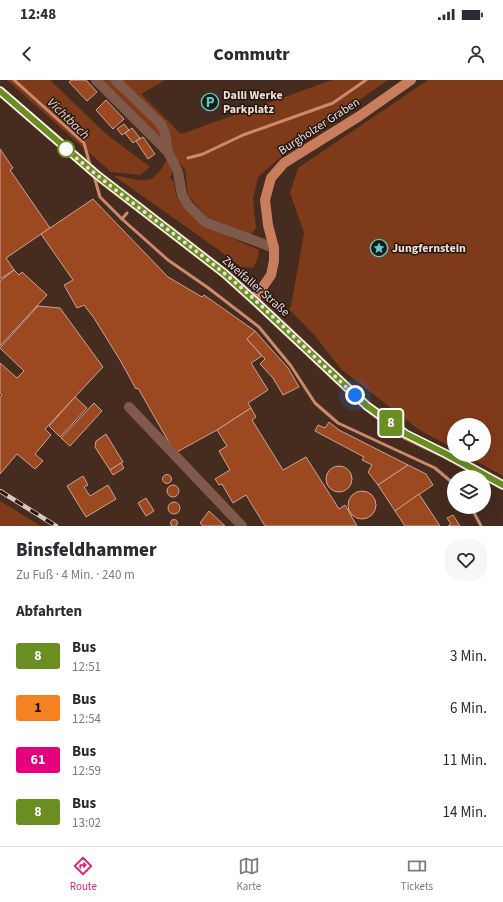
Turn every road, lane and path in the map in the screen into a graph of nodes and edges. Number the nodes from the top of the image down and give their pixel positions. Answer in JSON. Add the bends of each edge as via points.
{"nodes":[{"id":1,"x":96,"y":80,"type":"edge"},
{"id":2,"x":115,"y":80,"type":"edge"},
{"id":3,"x":411,"y":80,"type":"edge"},
{"id":4,"x":0,"y":91,"type":"edge"},
{"id":5,"x":168,"y":152,"type":"junction"},
{"id":6,"x":274,"y":248,"type":"junction"},
{"id":7,"x":254,"y":300,"type":"junction"},
{"id":8,"x":128,"y":407,"type":"dead end"},
{"id":9,"x":503,"y":485,"type":"edge"},
{"id":10,"x":242,"y":526,"type":"edge"}],
"edges":[{"from":1,"to":5,"type":"street"},
{"from":2,"to":5,"type":"street","via":[[161,124]]},
{"from":3,"to":6,"type":"main road","name":"Burgholzer Graben","via":[[358,118],[284,163],[271,178],[265,200]]},
{"from":4,"to":7,"type":"main road","name":"Zweifaller Straße","via":[[108,184],[224,273]]},
{"from":5,"to":6,"type":"street","via":[[178,172],[182,195],[205,222]]},
{"from":6,"to":7,"type":"main road","name":"Burgholzer Graben","via":[[271,276]]},
{"from":7,"to":9,"type":"main road","name":"Zweifaller Straße","via":[[367,406],[406,434]]},
{"from":8,"to":10,"type":"street"}]}
